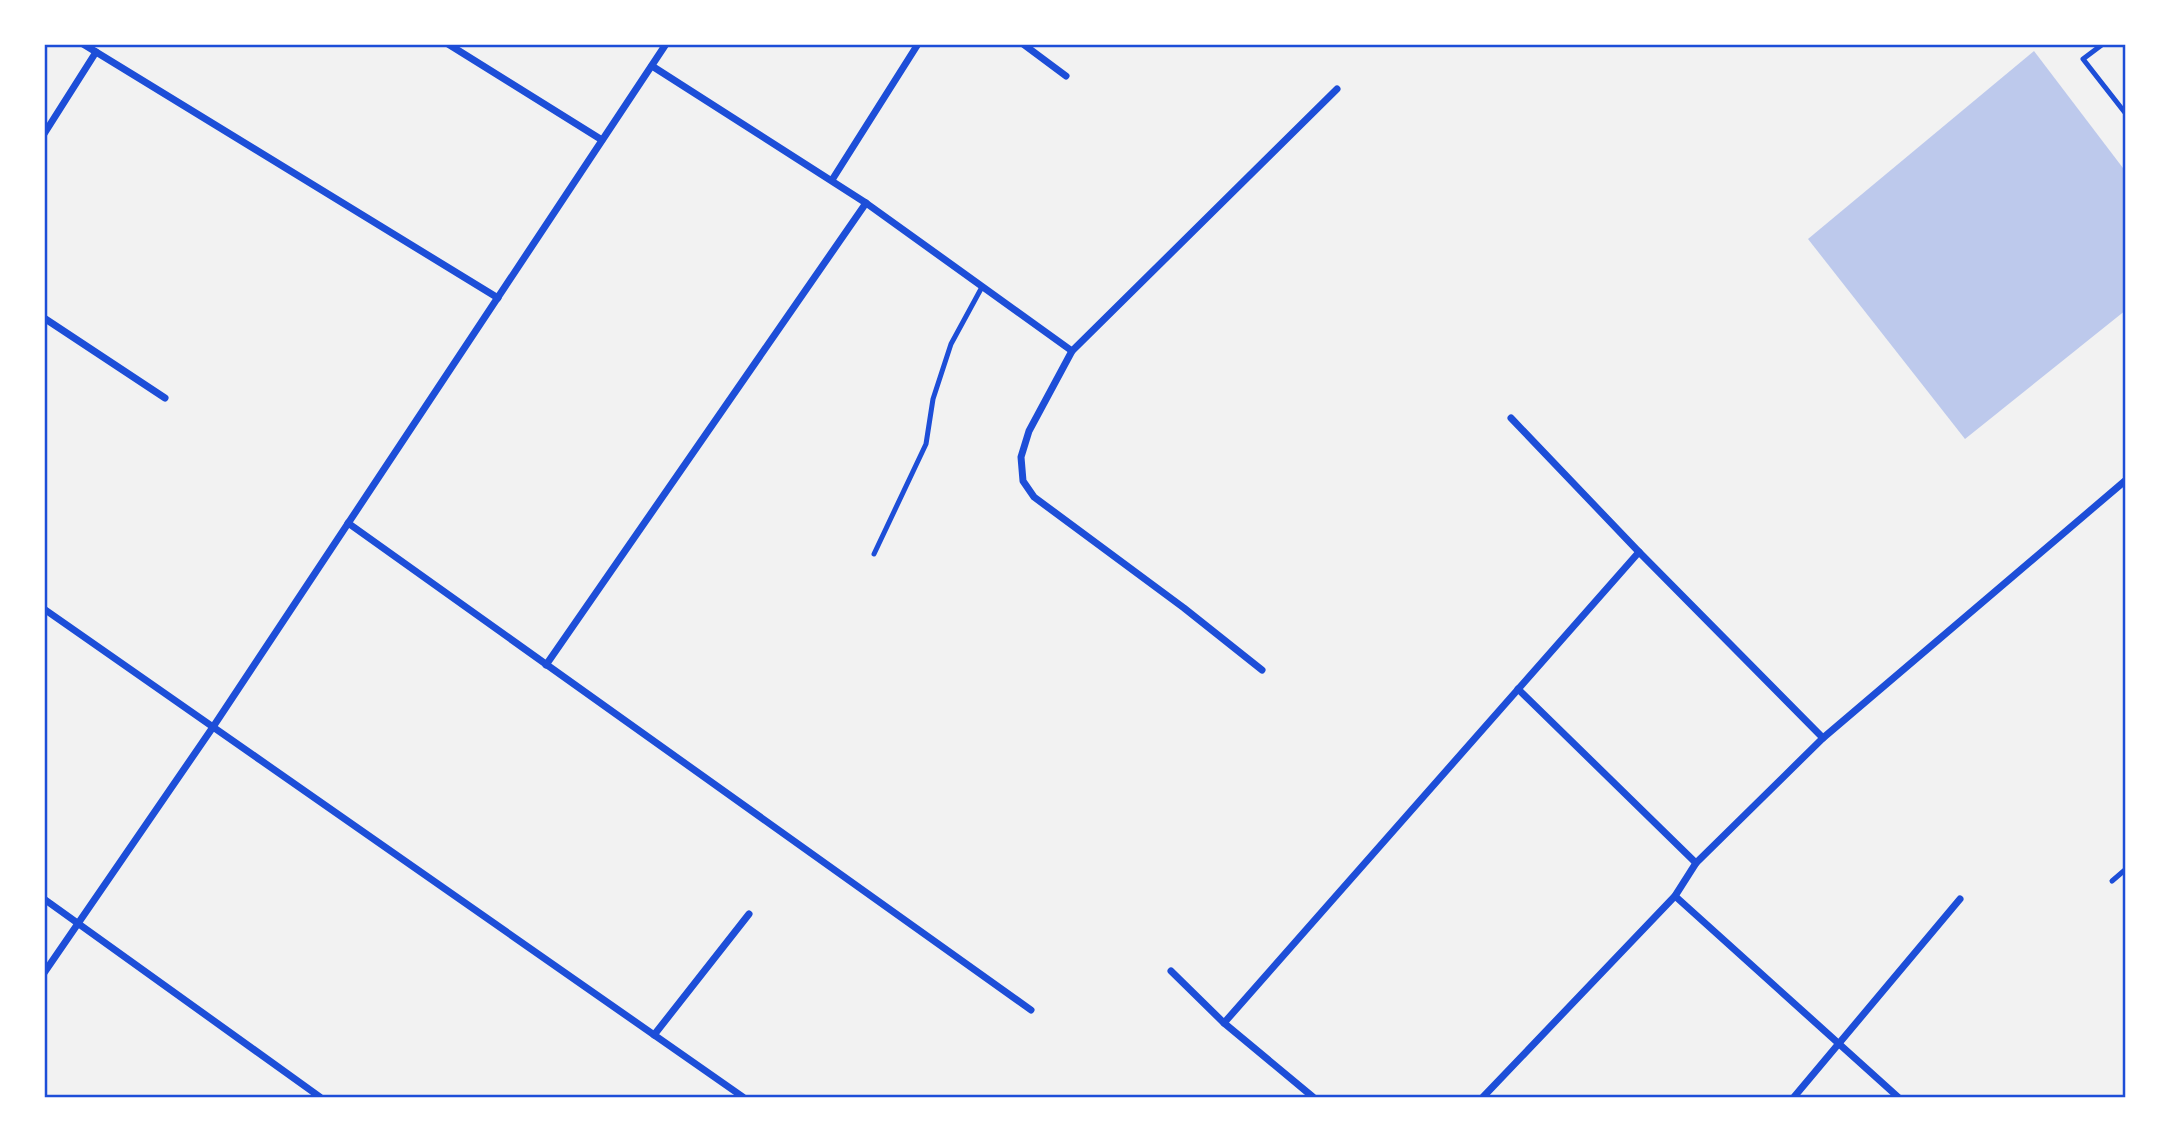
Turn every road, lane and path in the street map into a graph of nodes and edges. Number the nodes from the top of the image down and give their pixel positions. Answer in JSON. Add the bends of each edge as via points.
{"nodes":[{"id":1,"x":83,"y":44,"type":"edge"},
{"id":2,"x":448,"y":44,"type":"edge"},
{"id":3,"x":666,"y":44,"type":"edge"},
{"id":4,"x":918,"y":44,"type":"edge"},
{"id":5,"x":1023,"y":44,"type":"edge"},
{"id":6,"x":2103,"y":44,"type":"edge"},
{"id":7,"x":96,"y":52,"type":"junction"},
{"id":8,"x":652,"y":66,"type":"junction"},
{"id":9,"x":1066,"y":76,"type":"dead end"},
{"id":10,"x":1337,"y":89,"type":"dead end"},
{"id":11,"x":2126,"y":114,"type":"edge"},
{"id":12,"x":44,"y":134,"type":"edge"},
{"id":13,"x":602,"y":140,"type":"junction"},
{"id":14,"x":832,"y":180,"type":"junction"},
{"id":15,"x":866,"y":203,"type":"junction"},
{"id":16,"x":982,"y":287,"type":"junction"},
{"id":17,"x":498,"y":298,"type":"junction"},
{"id":18,"x":44,"y":318,"type":"edge"},
{"id":19,"x":1072,"y":351,"type":"junction"},
{"id":20,"x":165,"y":398,"type":"dead end"},
{"id":21,"x":1511,"y":418,"type":"dead end"},
{"id":22,"x":2126,"y":480,"type":"edge"},
{"id":23,"x":348,"y":523,"type":"junction"},
{"id":24,"x":1639,"y":552,"type":"junction"},
{"id":25,"x":874,"y":554,"type":"dead end"},
{"id":26,"x":44,"y":610,"type":"edge"},
{"id":27,"x":546,"y":665,"type":"junction"},
{"id":28,"x":1262,"y":670,"type":"dead end"},
{"id":29,"x":1518,"y":689,"type":"junction"},
{"id":30,"x":213,"y":727,"type":"junction"},
{"id":31,"x":1824,"y":738,"type":"junction"},
{"id":32,"x":1696,"y":863,"type":"junction"},
{"id":33,"x":2126,"y":869,"type":"edge"},
{"id":34,"x":2112,"y":881,"type":"dead end"},
{"id":35,"x":1675,"y":897,"type":"junction"},
{"id":36,"x":44,"y":899,"type":"edge"},
{"id":37,"x":1960,"y":899,"type":"dead end"},
{"id":38,"x":749,"y":914,"type":"dead end"},
{"id":39,"x":78,"y":924,"type":"junction"},
{"id":40,"x":1171,"y":971,"type":"dead end"},
{"id":41,"x":44,"y":974,"type":"edge"},
{"id":42,"x":1031,"y":1010,"type":"dead end"},
{"id":43,"x":1224,"y":1023,"type":"junction"},
{"id":44,"x":654,"y":1035,"type":"junction"},
{"id":45,"x":1839,"y":1044,"type":"junction"},
{"id":46,"x":320,"y":1097,"type":"edge"},
{"id":47,"x":743,"y":1097,"type":"edge"},
{"id":48,"x":1313,"y":1097,"type":"edge"},
{"id":49,"x":1483,"y":1097,"type":"edge"},
{"id":50,"x":1794,"y":1097,"type":"edge"},
{"id":51,"x":1898,"y":1097,"type":"edge"}],
"edges":[{"from":1,"to":7,"type":"street"},
{"from":2,"to":13,"type":"street"},
{"from":3,"to":8,"type":"street"},
{"from":4,"to":14,"type":"street"},
{"from":5,"to":9,"type":"street"},
{"from":6,"to":11,"type":"lane","via":[[2083,59]]},
{"from":7,"to":12,"type":"street"},
{"from":7,"to":17,"type":"street"},
{"from":8,"to":13,"type":"street"},
{"from":8,"to":14,"type":"street"},
{"from":10,"to":19,"type":"street"},
{"from":13,"to":17,"type":"street"},
{"from":14,"to":15,"type":"street"},
{"from":15,"to":16,"type":"street"},
{"from":15,"to":27,"type":"street"},
{"from":16,"to":19,"type":"street"},
{"from":16,"to":25,"type":"lane","via":[[951,344],[933,399],[926,444]]},
{"from":17,"to":23,"type":"street"},
{"from":18,"to":20,"type":"street"},
{"from":19,"to":28,"type":"street","via":[[1029,431],[1021,457],[1023,481],[1034,497]]},
{"from":21,"to":24,"type":"street"},
{"from":22,"to":31,"type":"street"},
{"from":23,"to":27,"type":"street"},
{"from":23,"to":30,"type":"street"},
{"from":24,"to":29,"type":"street"},
{"from":24,"to":31,"type":"street"},
{"from":26,"to":30,"type":"street"},
{"from":27,"to":42,"type":"street"},
{"from":29,"to":32,"type":"street"},
{"from":29,"to":43,"type":"street"},
{"from":30,"to":39,"type":"street"},
{"from":30,"to":44,"type":"street"},
{"from":31,"to":32,"type":"street"},
{"from":32,"to":35,"type":"street"},
{"from":33,"to":34,"type":"lane"},
{"from":35,"to":45,"type":"street"},
{"from":35,"to":49,"type":"street"},
{"from":36,"to":39,"type":"street"},
{"from":37,"to":45,"type":"street"},
{"from":38,"to":44,"type":"street"},
{"from":39,"to":41,"type":"street"},
{"from":39,"to":46,"type":"street"},
{"from":40,"to":43,"type":"street"},
{"from":43,"to":48,"type":"street"},
{"from":44,"to":47,"type":"street"},
{"from":45,"to":50,"type":"street"},
{"from":45,"to":51,"type":"street"}]}
